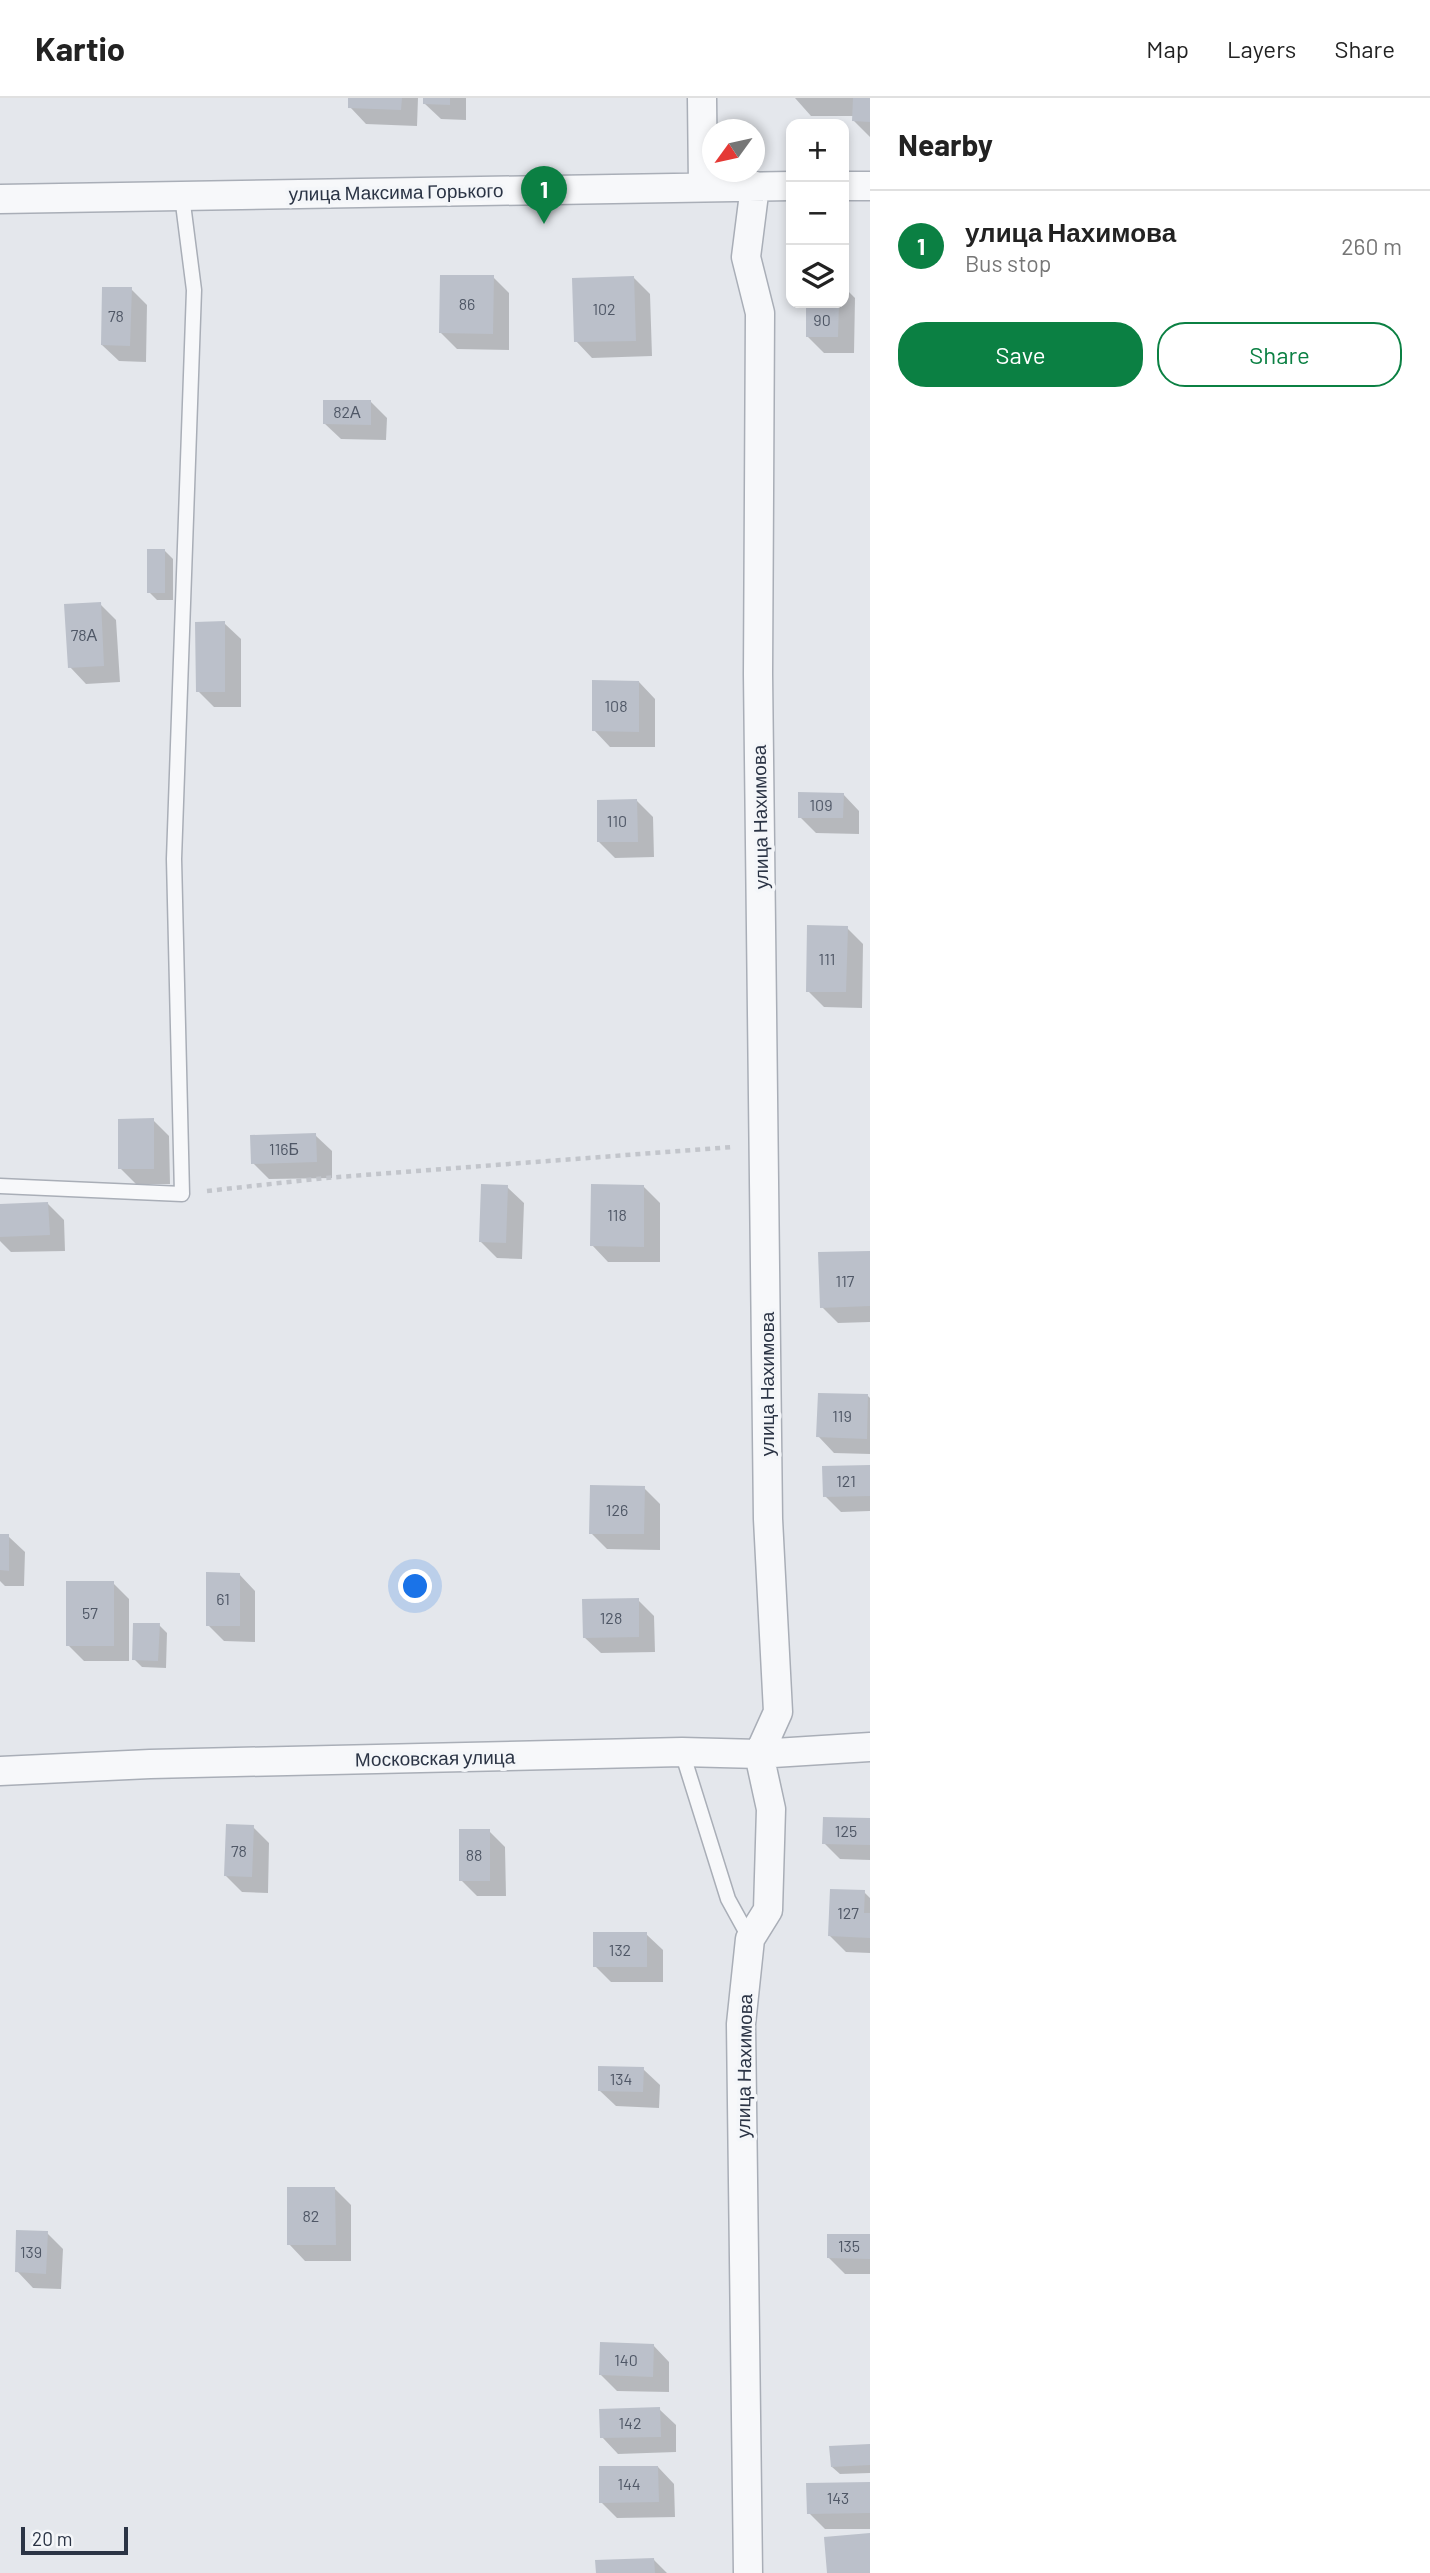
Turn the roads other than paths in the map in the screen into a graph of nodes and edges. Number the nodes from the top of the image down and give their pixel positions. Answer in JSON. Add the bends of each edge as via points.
{"nodes":[{"id":1,"x":702,"y":98,"type":"edge"},
{"id":2,"x":703,"y":186,"type":"junction"},
{"id":3,"x":755,"y":186,"type":"junction"},
{"id":4,"x":786,"y":186,"type":"edge"},
{"id":5,"x":849,"y":186,"type":"edge"},
{"id":6,"x":870,"y":186,"type":"edge"},
{"id":7,"x":182,"y":197,"type":"junction"},
{"id":8,"x":0,"y":198,"type":"edge"},
{"id":9,"x":0,"y":1186,"type":"edge"},
{"id":10,"x":870,"y":1747,"type":"edge"},
{"id":11,"x":682,"y":1752,"type":"junction"},
{"id":12,"x":759,"y":1754,"type":"junction"},
{"id":13,"x":0,"y":1771,"type":"edge"},
{"id":14,"x":750,"y":1939,"type":"junction"},
{"id":15,"x":748,"y":2573,"type":"edge"}],
"edges":[{"from":1,"to":2,"type":"street"},
{"from":2,"to":3,"type":"street","name":"улица Максима Горького"},
{"from":2,"to":7,"type":"street","name":"улица Максима Горького"},
{"from":3,"to":4,"type":"street","name":"улица Максима Горького"},
{"from":3,"to":12,"type":"street","name":"улица Нахимова","via":[[746,257],[760,313],[758,674],[768,1519],[778,1712]]},
{"from":5,"to":6,"type":"street"},
{"from":7,"to":8,"type":"street","name":"улица Максима Горького"},
{"from":7,"to":9,"type":"lane","via":[[194,290],[174,859],[182,1194]]},
{"from":10,"to":12,"type":"street","name":"Московская улица"},
{"from":11,"to":12,"type":"street","name":"Московская улица"},
{"from":11,"to":13,"type":"street","name":"Московская улица"},
{"from":11,"to":14,"type":"lane","via":[[728,1899]]},
{"from":12,"to":14,"type":"street","name":"улица Нахимова","via":[[771,1809],[768,1910]]},
{"from":14,"to":15,"type":"street","name":"улица Нахимова","via":[[741,2024]]}]}
